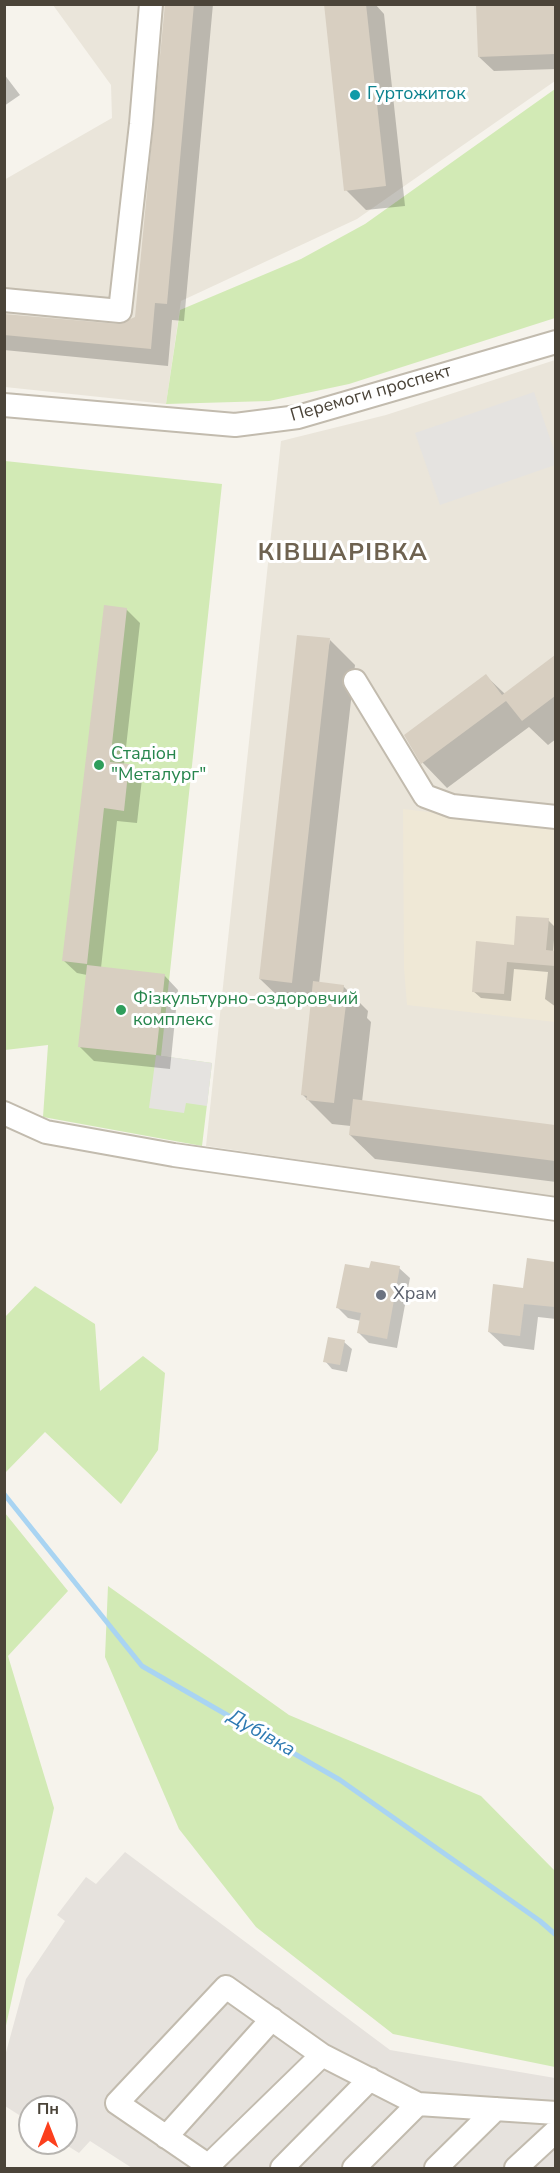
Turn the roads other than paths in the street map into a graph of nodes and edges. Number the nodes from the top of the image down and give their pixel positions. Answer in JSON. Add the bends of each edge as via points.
{"nodes":[{"id":1,"x":151,"y":4,"type":"edge"},
{"id":2,"x":4,"y":300,"type":"edge"},
{"id":3,"x":555,"y":342,"type":"edge"},
{"id":4,"x":4,"y":405,"type":"edge"},
{"id":5,"x":355,"y":681,"type":"dead end"},
{"id":6,"x":555,"y":817,"type":"edge"},
{"id":7,"x":4,"y":1113,"type":"edge"},
{"id":8,"x":555,"y":1209,"type":"edge"},
{"id":9,"x":273,"y":2019,"type":"junction"},
{"id":10,"x":322,"y":2055,"type":"junction"},
{"id":11,"x":370,"y":2079,"type":"junction"},
{"id":12,"x":418,"y":2104,"type":"junction"},
{"id":13,"x":496,"y":2109,"type":"junction"},
{"id":14,"x":555,"y":2113,"type":"edge"},
{"id":15,"x":555,"y":2131,"type":"edge"},
{"id":16,"x":166,"y":2137,"type":"junction"},
{"id":17,"x":210,"y":2167,"type":"edge"},
{"id":18,"x":282,"y":2169,"type":"edge"},
{"id":19,"x":354,"y":2169,"type":"edge"},
{"id":20,"x":436,"y":2169,"type":"edge"},
{"id":21,"x":516,"y":2169,"type":"edge"}],
"edges":[{"from":1,"to":2,"type":"street","via":[[120,311]]},
{"from":3,"to":4,"type":"street","name":"Перемоги проспект","via":[[298,417],[235,425]]},
{"from":5,"to":6,"type":"street","via":[[424,796],[453,806]]},
{"from":7,"to":8,"type":"street","via":[[46,1132],[174,1155]]},
{"from":9,"to":10,"type":"street"},
{"from":9,"to":16,"type":"street"},
{"from":9,"to":16,"type":"street","via":[[226,1986],[117,2103]]},
{"from":10,"to":11,"type":"street"},
{"from":10,"to":17,"type":"street"},
{"from":11,"to":12,"type":"street"},
{"from":11,"to":18,"type":"street"},
{"from":12,"to":13,"type":"street"},
{"from":12,"to":19,"type":"street"},
{"from":13,"to":14,"type":"street"},
{"from":13,"to":20,"type":"street"},
{"from":15,"to":21,"type":"street"},
{"from":16,"to":17,"type":"street"}]}
